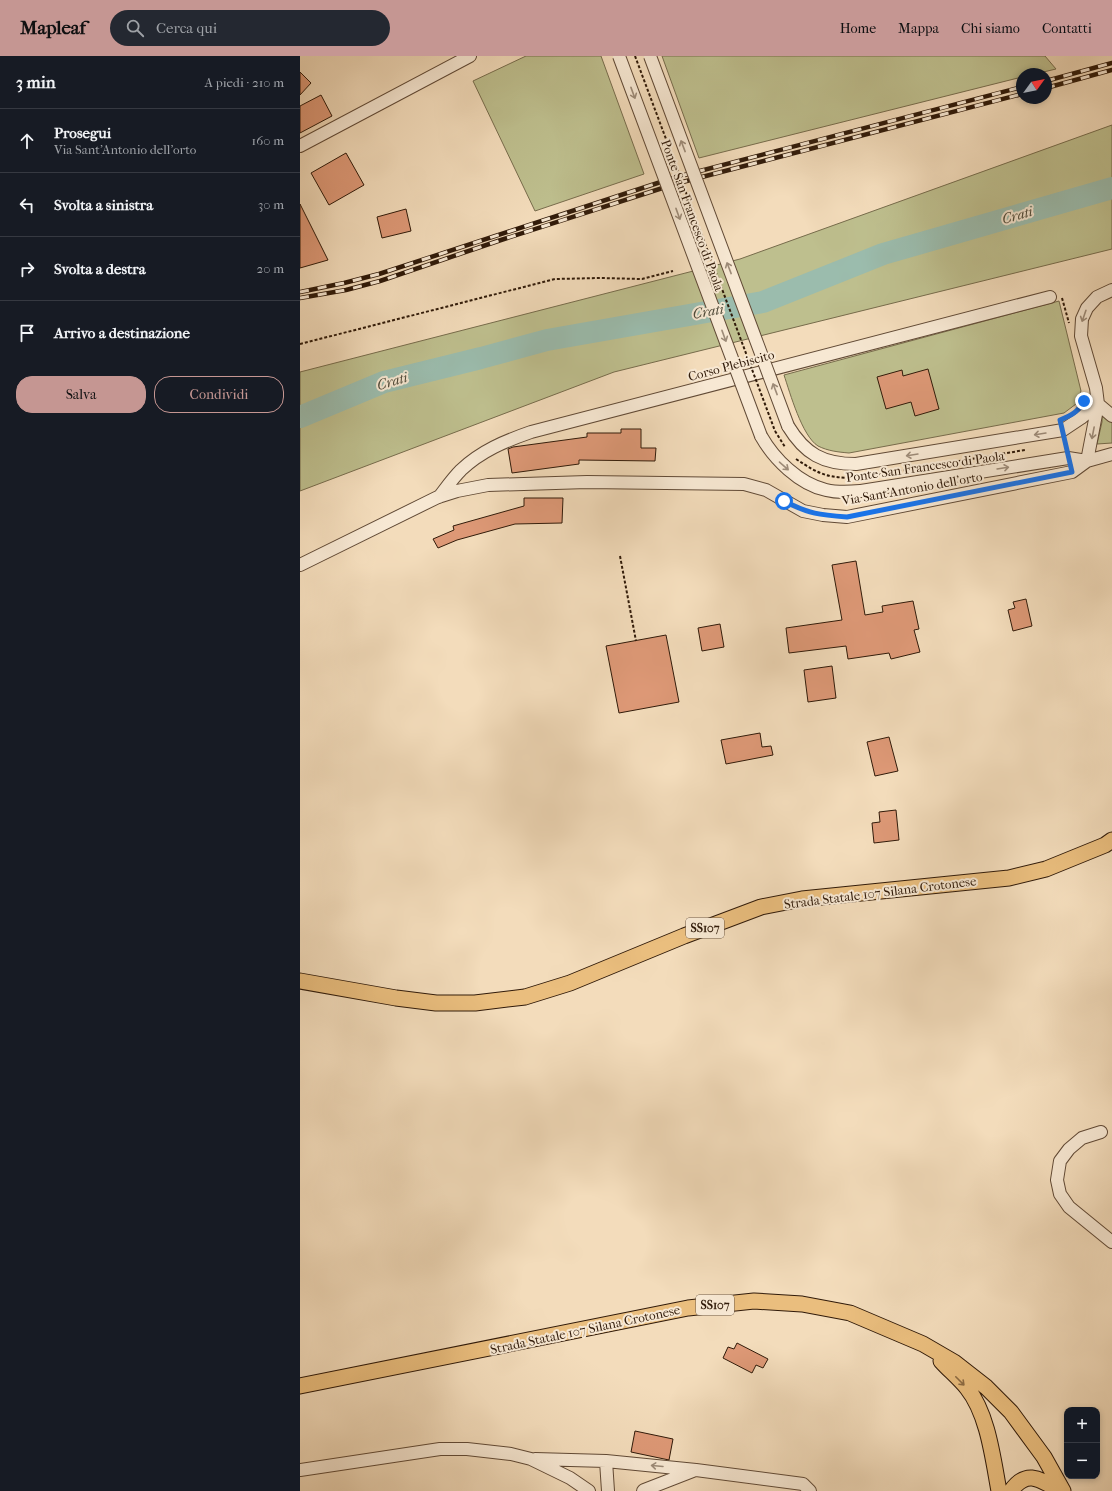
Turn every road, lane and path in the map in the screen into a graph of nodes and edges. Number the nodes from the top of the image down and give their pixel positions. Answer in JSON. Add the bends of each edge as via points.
{"nodes":[{"id":1,"x":470,"y":56,"type":"edge"},
{"id":2,"x":620,"y":56,"type":"edge"},
{"id":3,"x":635,"y":56,"type":"edge"},
{"id":4,"x":650,"y":56,"type":"edge"},
{"id":5,"x":300,"y":146,"type":"edge"},
{"id":6,"x":673,"y":271,"type":"dead end"},
{"id":7,"x":1112,"y":290,"type":"edge"},
{"id":8,"x":1050,"y":297,"type":"joint"},
{"id":9,"x":1069,"y":323,"type":"dead end"},
{"id":10,"x":300,"y":344,"type":"edge"},
{"id":11,"x":1098,"y":404,"type":"junction"},
{"id":12,"x":1112,"y":416,"type":"edge"},
{"id":13,"x":775,"y":431,"type":"dead end"},
{"id":14,"x":1112,"y":454,"type":"edge"},
{"id":15,"x":1087,"y":461,"type":"junction"},
{"id":16,"x":438,"y":498,"type":"junction"},
{"id":17,"x":620,"y":556,"type":"dead end"},
{"id":18,"x":300,"y":565,"type":"edge"},
{"id":19,"x":636,"y":640,"type":"dead end"},
{"id":20,"x":1112,"y":840,"type":"edge"},
{"id":21,"x":300,"y":981,"type":"edge"},
{"id":22,"x":1101,"y":1132,"type":"dead end"},
{"id":23,"x":1112,"y":1242,"type":"edge"},
{"id":24,"x":923,"y":1344,"type":"junction"},
{"id":25,"x":300,"y":1386,"type":"edge"},
{"id":26,"x":531,"y":1459,"type":"junction"},
{"id":27,"x":606,"y":1461,"type":"junction"},
{"id":28,"x":300,"y":1470,"type":"edge"},
{"id":29,"x":696,"y":1470,"type":"junction"},
{"id":30,"x":589,"y":1491,"type":"edge"},
{"id":31,"x":608,"y":1491,"type":"edge"},
{"id":32,"x":643,"y":1491,"type":"edge"},
{"id":33,"x":810,"y":1491,"type":"edge"},
{"id":34,"x":999,"y":1491,"type":"edge"},
{"id":35,"x":1011,"y":1491,"type":"edge"},
{"id":36,"x":1061,"y":1491,"type":"edge"}],
"edges":[{"from":1,"to":5,"type":"street"},
{"from":2,"to":15,"type":"street","name":"Ponte San Francesco di Paola","one_way":true,"bridge":true,"via":[[761,436],[776,458],[793,474],[825,490],[840,492],[861,491],[1068,458]]},
{"from":3,"to":13,"type":"path","name":"Ponte San Francesco di Paola","bridge":true},
{"from":11,"to":4,"type":"street","name":"Ponte San Francesco di Paola","one_way":true,"bridge":true,"via":[[1063,430],[856,464],[840,464],[810,452],[797,441],[788,426]]},
{"from":6,"to":10,"type":"path","via":[[642,279],[555,279]]},
{"from":7,"to":11,"type":"street","one_way":true,"via":[[1097,297],[1087,308],[1082,319],[1082,336]]},
{"from":8,"to":9,"type":"path","via":[[1061,294]]},
{"from":8,"to":16,"type":"street","name":"Corso Plebiscito","via":[[531,432],[503,442],[478,456],[460,471]]},
{"from":11,"to":12,"type":"street"},
{"from":11,"to":15,"type":"street","one_way":true},
{"from":14,"to":15,"type":"street"},
{"from":15,"to":16,"type":"street","name":"Via Sant'Antonio dell'orto","via":[[1072,472],[847,517],[823,516],[803,510],[766,490],[744,484],[587,482],[488,485]]},
{"from":16,"to":18,"type":"street","name":"Via Sant'Antonio dell'orto"},
{"from":17,"to":19,"type":"path"},
{"from":20,"to":21,"type":"main road","name":"Strada Statale 107 Silana Crotonese","number":"SS107","via":[[1046,869],[1009,878],[802,899],[761,908],[684,936],[570,983],[526,997],[475,1003],[436,1003]]},
{"from":22,"to":23,"type":"street","via":[[1082,1138],[1069,1149],[1060,1160],[1057,1180],[1060,1194],[1069,1207]]},
{"from":24,"to":25,"type":"main road","name":"Strada Statale 107 Silana Crotonese","number":"SS107","via":[[850,1313],[802,1304],[754,1301],[688,1308]]},
{"from":24,"to":34,"type":"main road","one_way":true,"via":[[966,1387],[976,1404],[988,1436]]},
{"from":24,"to":36,"type":"main road","name":"Strada Statale 107 Silana Crotonese","number":"SS107","via":[[965,1370],[1003,1404],[1044,1457]]},
{"from":26,"to":27,"type":"street"},
{"from":26,"to":28,"type":"street","via":[[467,1449],[440,1449]]},
{"from":26,"to":30,"type":"street","via":[[570,1478]]},
{"from":29,"to":27,"type":"street","one_way":true},
{"from":27,"to":31,"type":"street"},
{"from":29,"to":32,"type":"street"},
{"from":29,"to":33,"type":"street","via":[[803,1484]]},
{"from":35,"to":36,"type":"main road","via":[[1017,1483],[1027,1478],[1041,1480]]}]}
